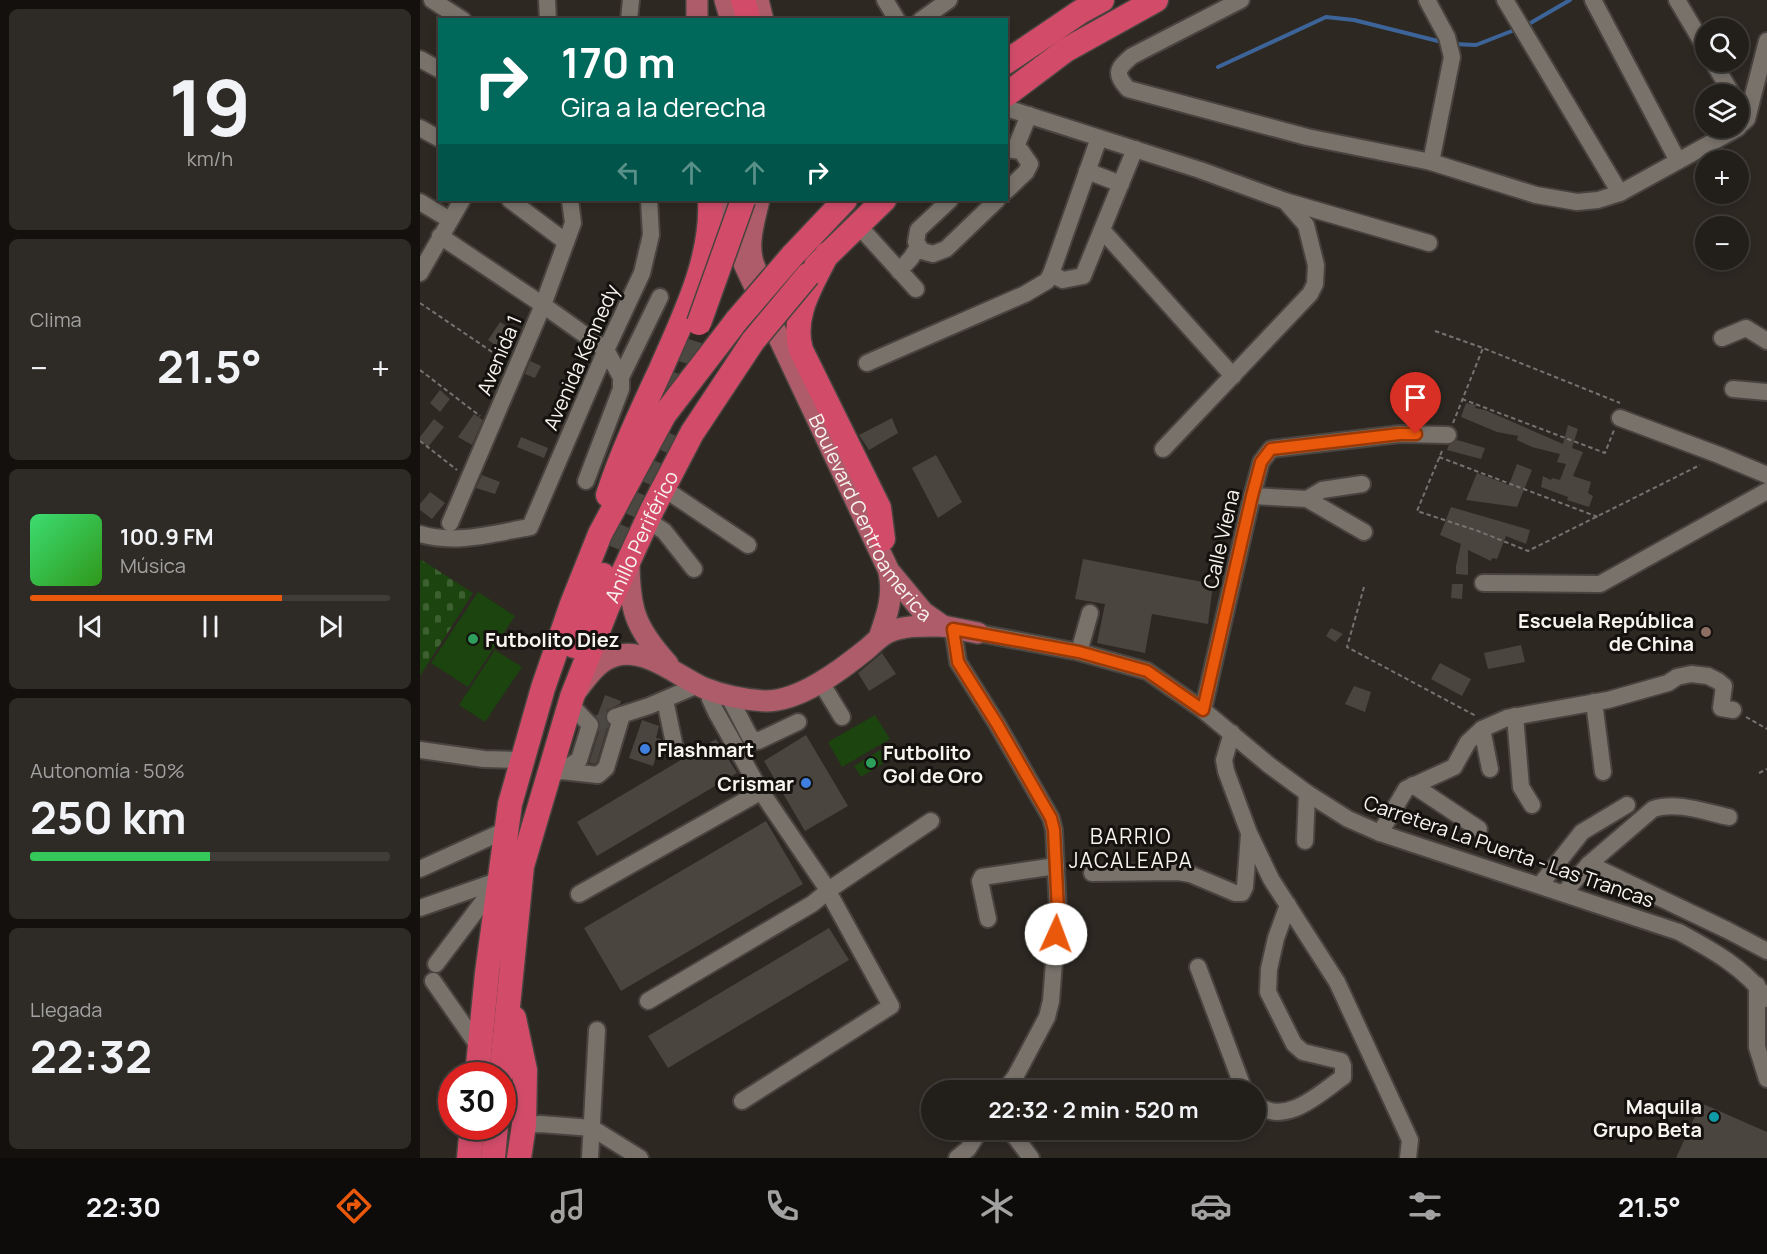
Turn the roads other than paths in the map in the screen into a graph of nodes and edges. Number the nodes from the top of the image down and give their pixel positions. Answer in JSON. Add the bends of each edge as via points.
{"nodes":[{"id":1,"x":432,"y":0,"type":"edge"},
{"id":2,"x":547,"y":0,"type":"edge"},
{"id":3,"x":631,"y":0,"type":"edge"},
{"id":4,"x":725,"y":0,"type":"edge"},
{"id":5,"x":743,"y":0,"type":"edge"},
{"id":6,"x":758,"y":0,"type":"edge"},
{"id":7,"x":885,"y":0,"type":"edge"},
{"id":8,"x":949,"y":0,"type":"edge"},
{"id":9,"x":1102,"y":0,"type":"edge"},
{"id":10,"x":1156,"y":0,"type":"edge"},
{"id":11,"x":1241,"y":0,"type":"edge"},
{"id":12,"x":1427,"y":0,"type":"edge"},
{"id":13,"x":1505,"y":0,"type":"edge"},
{"id":14,"x":1593,"y":0,"type":"edge"},
{"id":15,"x":1677,"y":0,"type":"edge"},
{"id":16,"x":460,"y":18,"type":"edge"},
{"id":17,"x":548,"y":18,"type":"edge"},
{"id":18,"x":629,"y":18,"type":"edge"},
{"id":19,"x":730,"y":18,"type":"edge"},
{"id":20,"x":748,"y":18,"type":"edge"},
{"id":21,"x":762,"y":18,"type":"edge"},
{"id":22,"x":896,"y":18,"type":"edge"},
{"id":23,"x":924,"y":18,"type":"edge"},
{"id":24,"x":1695,"y":30,"type":"edge"},
{"id":25,"x":1767,"y":41,"type":"edge"},
{"id":26,"x":420,"y":59,"type":"edge"},
{"id":27,"x":1008,"y":61,"type":"edge"},
{"id":28,"x":438,"y":69,"type":"edge"},
{"id":29,"x":1008,"y":94,"type":"edge"},
{"id":30,"x":1749,"y":94,"type":"edge"},
{"id":31,"x":1008,"y":109,"type":"edge"},
{"id":32,"x":1029,"y":116,"type":"junction"},
{"id":33,"x":420,"y":128,"type":"edge"},
{"id":34,"x":438,"y":138,"type":"edge"},
{"id":35,"x":1099,"y":138,"type":"junction"},
{"id":36,"x":1713,"y":138,"type":"edge"},
{"id":37,"x":1011,"y":149,"type":"edge"},
{"id":38,"x":1135,"y":149,"type":"junction"},
{"id":39,"x":1678,"y":161,"type":"junction"},
{"id":40,"x":1431,"y":162,"type":"junction"},
{"id":41,"x":1087,"y":171,"type":"junction"},
{"id":42,"x":1121,"y":184,"type":"junction"},
{"id":43,"x":1008,"y":188,"type":"edge"},
{"id":44,"x":1620,"y":193,"type":"junction"},
{"id":45,"x":461,"y":201,"type":"edge"},
{"id":46,"x":511,"y":201,"type":"edge"},
{"id":47,"x":570,"y":201,"type":"edge"},
{"id":48,"x":649,"y":201,"type":"edge"},
{"id":49,"x":710,"y":201,"type":"edge"},
{"id":50,"x":720,"y":201,"type":"edge"},
{"id":51,"x":743,"y":201,"type":"edge"},
{"id":52,"x":759,"y":201,"type":"edge"},
{"id":53,"x":844,"y":201,"type":"edge"},
{"id":54,"x":883,"y":201,"type":"edge"},
{"id":55,"x":949,"y":201,"type":"edge"},
{"id":56,"x":996,"y":201,"type":"edge"},
{"id":57,"x":1286,"y":201,"type":"junction"},
{"id":58,"x":420,"y":202,"type":"edge"},
{"id":59,"x":450,"y":220,"type":"junction"},
{"id":60,"x":857,"y":224,"type":"junction"},
{"id":61,"x":1102,"y":230,"type":"junction"},
{"id":62,"x":440,"y":236,"type":"junction"},
{"id":63,"x":566,"y":242,"type":"junction"},
{"id":64,"x":1428,"y":243,"type":"dead end"},
{"id":65,"x":918,"y":247,"type":"junction"},
{"id":66,"x":827,"y":254,"type":"junction"},
{"id":67,"x":420,"y":271,"type":"edge"},
{"id":68,"x":899,"y":271,"type":"junction"},
{"id":69,"x":1051,"y":274,"type":"junction"},
{"id":70,"x":916,"y":289,"type":"dead end"},
{"id":71,"x":660,"y":297,"type":"dead end"},
{"id":72,"x":543,"y":305,"type":"junction"},
{"id":73,"x":699,"y":323,"type":"tunnel mouth"},
{"id":74,"x":1722,"y":338,"type":"dead end"},
{"id":75,"x":1767,"y":341,"type":"edge"},
{"id":76,"x":606,"y":350,"type":"junction"},
{"id":77,"x":867,"y":363,"type":"dead end"},
{"id":78,"x":1233,"y":376,"type":"junction"},
{"id":79,"x":621,"y":377,"type":"junction"},
{"id":80,"x":1733,"y":389,"type":"dead end"},
{"id":81,"x":1767,"y":392,"type":"edge"},
{"id":82,"x":1620,"y":418,"type":"road end"},
{"id":83,"x":1448,"y":435,"type":"dead end"},
{"id":84,"x":1163,"y":449,"type":"dead end"},
{"id":85,"x":1767,"y":475,"type":"edge"},
{"id":86,"x":586,"y":481,"type":"dead end"},
{"id":87,"x":1362,"y":484,"type":"dead end"},
{"id":88,"x":663,"y":488,"type":"junction"},
{"id":89,"x":1767,"y":491,"type":"edge"},
{"id":90,"x":1252,"y":496,"type":"junction"},
{"id":91,"x":1307,"y":499,"type":"junction"},
{"id":92,"x":647,"y":519,"type":"junction"},
{"id":93,"x":450,"y":523,"type":"dead end"},
{"id":94,"x":1364,"y":532,"type":"dead end"},
{"id":95,"x":420,"y":534,"type":"edge"},
{"id":96,"x":883,"y":539,"type":"junction"},
{"id":97,"x":747,"y":545,"type":"dead end"},
{"id":98,"x":615,"y":546,"type":"junction"},
{"id":99,"x":694,"y":569,"type":"dead end"},
{"id":100,"x":889,"y":571,"type":"junction"},
{"id":101,"x":1483,"y":583,"type":"dead end"},
{"id":102,"x":1090,"y":614,"type":"dead end"},
{"id":103,"x":948,"y":628,"type":"junction"},
{"id":104,"x":978,"y":633,"type":"junction"},
{"id":105,"x":879,"y":638,"type":"junction"},
{"id":106,"x":1079,"y":652,"type":"junction"},
{"id":107,"x":677,"y":674,"type":"junction"},
{"id":108,"x":820,"y":681,"type":"junction"},
{"id":109,"x":712,"y":690,"type":"junction"},
{"id":110,"x":571,"y":700,"type":"junction"},
{"id":111,"x":665,"y":700,"type":"junction"},
{"id":112,"x":1594,"y":702,"type":"junction"},
{"id":113,"x":1203,"y":710,"type":"junction"},
{"id":114,"x":1733,"y":710,"type":"road end"},
{"id":115,"x":1515,"y":716,"type":"junction"},
{"id":116,"x":842,"y":717,"type":"dead end"},
{"id":117,"x":798,"y":722,"type":"dead end"},
{"id":118,"x":1487,"y":727,"type":"junction"},
{"id":119,"x":1232,"y":733,"type":"junction"},
{"id":120,"x":675,"y":748,"type":"dead end"},
{"id":121,"x":420,"y":750,"type":"edge"},
{"id":122,"x":522,"y":760,"type":"junction"},
{"id":123,"x":1490,"y":769,"type":"dead end"},
{"id":124,"x":1603,"y":772,"type":"dead end"},
{"id":125,"x":554,"y":775,"type":"junction"},
{"id":126,"x":1413,"y":785,"type":"junction"},
{"id":127,"x":760,"y":790,"type":"junction"},
{"id":128,"x":1307,"y":793,"type":"junction"},
{"id":129,"x":1532,"y":805,"type":"dead end"},
{"id":130,"x":1627,"y":805,"type":"dead end"},
{"id":131,"x":1729,"y":817,"type":"dead end"},
{"id":132,"x":931,"y":821,"type":"dead end"},
{"id":133,"x":1479,"y":829,"type":"dead end"},
{"id":134,"x":506,"y":830,"type":"junction"},
{"id":135,"x":1380,"y":832,"type":"junction"},
{"id":136,"x":1249,"y":833,"type":"junction"},
{"id":137,"x":1305,"y":841,"type":"dead end"},
{"id":138,"x":1589,"y":864,"type":"junction"},
{"id":139,"x":522,"y":866,"type":"junction"},
{"id":140,"x":1056,"y":866,"type":"junction"},
{"id":141,"x":420,"y":869,"type":"edge"},
{"id":142,"x":1092,"y":873,"type":"dead end"},
{"id":143,"x":500,"y":880,"type":"junction"},
{"id":144,"x":1540,"y":885,"type":"junction"},
{"id":145,"x":827,"y":891,"type":"junction"},
{"id":146,"x":1564,"y":893,"type":"junction"},
{"id":147,"x":579,"y":894,"type":"dead end"},
{"id":148,"x":1288,"y":905,"type":"junction"},
{"id":149,"x":420,"y":908,"type":"edge"},
{"id":150,"x":988,"y":919,"type":"dead end"},
{"id":151,"x":1767,"y":951,"type":"edge"},
{"id":152,"x":436,"y":964,"type":"dead end"},
{"id":153,"x":1198,"y":967,"type":"dead end"},
{"id":154,"x":434,"y":981,"type":"dead end"},
{"id":155,"x":1757,"y":985,"type":"junction"},
{"id":156,"x":510,"y":997,"type":"junction"},
{"id":157,"x":1767,"y":999,"type":"edge"},
{"id":158,"x":648,"y":1001,"type":"dead end"},
{"id":159,"x":597,"y":1030,"type":"dead end"},
{"id":160,"x":479,"y":1047,"type":"junction"},
{"id":161,"x":478,"y":1062,"type":"edge"},
{"id":162,"x":503,"y":1062,"type":"edge"},
{"id":163,"x":1767,"y":1079,"type":"edge"},
{"id":164,"x":1013,"y":1080,"type":"edge"},
{"id":165,"x":1240,"y":1080,"type":"edge"},
{"id":166,"x":742,"y":1101,"type":"dead end"},
{"id":167,"x":1266,"y":1109,"type":"edge"},
{"id":168,"x":524,"y":1125,"type":"junction"},
{"id":169,"x":592,"y":1128,"type":"junction"},
{"id":170,"x":471,"y":1140,"type":"edge"},
{"id":171,"x":495,"y":1140,"type":"edge"},
{"id":172,"x":974,"y":1140,"type":"edge"},
{"id":173,"x":1018,"y":1140,"type":"edge"},
{"id":174,"x":469,"y":1158,"type":"edge"},
{"id":175,"x":493,"y":1158,"type":"edge"},
{"id":176,"x":519,"y":1158,"type":"edge"},
{"id":177,"x":590,"y":1158,"type":"edge"},
{"id":178,"x":640,"y":1158,"type":"edge"},
{"id":179,"x":957,"y":1158,"type":"edge"},
{"id":180,"x":1031,"y":1158,"type":"edge"},
{"id":181,"x":1408,"y":1158,"type":"edge"}],
"edges":[{"from":1,"to":16,"type":"street"},
{"from":2,"to":17,"type":"street"},
{"from":3,"to":18,"type":"street"},
{"from":4,"to":19,"type":"main road"},
{"from":5,"to":20,"type":"highway"},
{"from":6,"to":21,"type":"main road"},
{"from":7,"to":22,"type":"street"},
{"from":8,"to":23,"type":"street"},
{"from":9,"to":27,"type":"highway"},
{"from":10,"to":29,"type":"highway","via":[[1066,50]]},
{"from":11,"to":40,"type":"street","via":[[1132,56],[1121,65],[1119,80],[1128,89],[1307,137]]},
{"from":12,"to":40,"type":"street","via":[[1450,44],[1452,57]]},
{"from":13,"to":44,"type":"street"},
{"from":14,"to":39,"type":"street"},
{"from":15,"to":24,"type":"street"},
{"from":25,"to":30,"type":"street"},
{"from":26,"to":28,"type":"street"},
{"from":31,"to":32,"type":"street"},
{"from":32,"to":35,"type":"street"},
{"from":32,"to":37,"type":"street"},
{"from":33,"to":34,"type":"street"},
{"from":35,"to":38,"type":"street"},
{"from":35,"to":41,"type":"street"},
{"from":36,"to":39,"type":"street"},
{"from":37,"to":43,"type":"street","via":[[1021,151],[1030,164]]},
{"from":38,"to":42,"type":"street"},
{"from":38,"to":57,"type":"street"},
{"from":39,"to":44,"type":"street"},
{"from":40,"to":44,"type":"street","via":[[1536,195],[1577,202]]},
{"from":41,"to":42,"type":"street"},
{"from":41,"to":69,"type":"street"},
{"from":42,"to":61,"type":"street"},
{"from":45,"to":59,"type":"street"},
{"from":46,"to":63,"type":"street"},
{"from":47,"to":63,"type":"street","name":"Avenida 1","via":[[573,223]]},
{"from":48,"to":76,"type":"street","name":"Avenida Kennedy","via":[[651,235],[642,273]]},
{"from":49,"to":98,"type":"highway","via":[[711,220],[701,266],[685,315],[618,465],[607,499]]},
{"from":50,"to":100,"type":"main road","name":"Boulevard Centroamerica","via":[[745,266]]},
{"from":51,"to":73,"type":"highway","bridge":true},
{"from":52,"to":96,"type":"main road","name":"Boulevard Centroamerica","via":[[752,261]]},
{"from":53,"to":98,"type":"highway","name":"Anillo Periférico","bridge":true,"via":[[737,320],[664,415]]},
{"from":54,"to":60,"type":"highway","name":"Anillo Periférico"},
{"from":55,"to":65,"type":"street","via":[[918,230]]},
{"from":56,"to":65,"type":"street","via":[[946,249],[933,254]]},
{"from":57,"to":64,"type":"street"},
{"from":57,"to":78,"type":"street","via":[[1306,225],[1316,265],[1315,284]]},
{"from":58,"to":59,"type":"street"},
{"from":59,"to":62,"type":"street"},
{"from":60,"to":66,"type":"highway","name":"Anillo Periférico"},
{"from":60,"to":68,"type":"street"},
{"from":61,"to":69,"type":"street","via":[[1083,276],[1062,280]]},
{"from":61,"to":78,"type":"street"},
{"from":62,"to":67,"type":"street"},
{"from":62,"to":72,"type":"street"},
{"from":63,"to":72,"type":"street","name":"Avenida 1"},
{"from":65,"to":68,"type":"street"},
{"from":66,"to":88,"type":"highway","name":"Anillo Periférico","bridge":true,"via":[[753,341],[692,433]]},
{"from":66,"to":96,"type":"highway","via":[[798,316],[797,338],[879,508]]},
{"from":68,"to":70,"type":"street"},
{"from":69,"to":77,"type":"street","via":[[1047,281],[1019,297]]},
{"from":71,"to":79,"type":"street"},
{"from":72,"to":76,"type":"street"},
{"from":72,"to":93,"type":"street","name":"Avenida 1"},
{"from":74,"to":75,"type":"street","via":[[1746,328]]},
{"from":76,"to":79,"type":"street"},
{"from":76,"to":95,"type":"street","name":"Avenida Kennedy","via":[[530,527],[465,538]]},
{"from":78,"to":84,"type":"street"},
{"from":79,"to":86,"type":"street","via":[[621,389]]},
{"from":80,"to":81,"type":"street"},
{"from":82,"to":85,"type":"street"},
{"from":83,"to":90,"type":"street","name":"Calle Viena","via":[[1400,434],[1271,449],[1261,462]]},
{"from":87,"to":91,"type":"street","via":[[1322,490]]},
{"from":88,"to":92,"type":"highway","name":"Anillo Periférico"},
{"from":88,"to":97,"type":"street"},
{"from":89,"to":101,"type":"street","via":[[1600,584]]},
{"from":90,"to":91,"type":"street"},
{"from":90,"to":113,"type":"street","name":"Calle Viena"},
{"from":91,"to":94,"type":"street"},
{"from":92,"to":98,"type":"highway","name":"Anillo Periférico"},
{"from":92,"to":99,"type":"street","via":[[664,531]]},
{"from":96,"to":104,"type":"main road","name":"Boulevard Centroamerica","via":[[916,594],[947,619]]},
{"from":98,"to":107,"type":"main road","via":[[635,618],[646,639]]},
{"from":98,"to":110,"type":"highway","name":"Anillo Periférico"},
{"from":98,"to":122,"type":"highway","name":"Anillo Periférico","via":[[572,604]]},
{"from":98,"to":139,"type":"highway","via":[[555,694],[537,756]]},
{"from":100,"to":103,"type":"main road","name":"Boulevard Centroamerica","via":[[923,612]]},
{"from":100,"to":105,"type":"main road","via":[[892,597]]},
{"from":102,"to":106,"type":"street"},
{"from":103,"to":104,"type":"main road","name":"Boulevard Centroamerica"},
{"from":103,"to":105,"type":"main road","via":[[905,628]]},
{"from":103,"to":140,"type":"street","via":[[958,662],[1051,818]]},
{"from":104,"to":106,"type":"street","name":"Carretera La Puerta - Las Trancas"},
{"from":105,"to":108,"type":"main road"},
{"from":106,"to":113,"type":"street","name":"Carretera La Puerta - Las Trancas","via":[[1147,671]]},
{"from":107,"to":109,"type":"main road"},
{"from":107,"to":110,"type":"main road","via":[[644,657],[615,656],[601,662]]},
{"from":108,"to":109,"type":"main road","via":[[795,696],[775,701],[746,700]]},
{"from":108,"to":116,"type":"street"},
{"from":109,"to":111,"type":"street"},
{"from":109,"to":117,"type":"street","via":[[750,737],[758,741]]},
{"from":109,"to":127,"type":"street","via":[[710,699],[716,712]]},
{"from":110,"to":125,"type":"highway","name":"Anillo Periférico"},
{"from":110,"to":125,"type":"street","via":[[593,725],[579,760]]},
{"from":111,"to":120,"type":"street"},
{"from":111,"to":125,"type":"street","via":[[619,716],[606,768],[598,775]]},
{"from":112,"to":114,"type":"street","via":[[1691,674],[1719,681],[1724,686],[1721,708]]},
{"from":112,"to":115,"type":"street"},
{"from":112,"to":124,"type":"street"},
{"from":113,"to":119,"type":"street","name":"Carretera La Puerta - Las Trancas"},
{"from":115,"to":118,"type":"street"},
{"from":115,"to":129,"type":"street","via":[[1521,787]]},
{"from":118,"to":123,"type":"street"},
{"from":118,"to":126,"type":"street","via":[[1468,742],[1454,767]]},
{"from":119,"to":128,"type":"street","name":"Carretera La Puerta - Las Trancas"},
{"from":119,"to":136,"type":"street","via":[[1224,760]]},
{"from":121,"to":122,"type":"street"},
{"from":122,"to":134,"type":"highway","name":"Anillo Periférico"},
{"from":125,"to":139,"type":"highway","name":"Anillo Periférico"},
{"from":126,"to":133,"type":"street"},
{"from":126,"to":135,"type":"street","via":[[1406,789]]},
{"from":127,"to":145,"type":"street"},
{"from":127,"to":147,"type":"street"},
{"from":128,"to":135,"type":"street","name":"Carretera La Puerta - Las Trancas","via":[[1348,819]]},
{"from":128,"to":137,"type":"street"},
{"from":130,"to":144,"type":"street","via":[[1582,832]]},
{"from":131,"to":138,"type":"street","via":[[1664,806],[1653,809]]},
{"from":132,"to":145,"type":"street"},
{"from":134,"to":141,"type":"street"},
{"from":134,"to":143,"type":"highway","name":"Anillo Periférico"},
{"from":135,"to":144,"type":"street","name":"Carretera La Puerta - Las Trancas"},
{"from":136,"to":142,"type":"street","via":[[1242,893],[1178,872]]},
{"from":136,"to":148,"type":"street"},
{"from":138,"to":146,"type":"street"},
{"from":138,"to":151,"type":"street"},
{"from":139,"to":156,"type":"highway","name":"Anillo Periférico"},
{"from":140,"to":150,"type":"street","via":[[982,877]]},
{"from":140,"to":164,"type":"street","via":[[1058,911],[1051,1001],[1047,1017]]},
{"from":143,"to":149,"type":"street"},
{"from":143,"to":152,"type":"street"},
{"from":143,"to":160,"type":"highway","name":"Anillo Periférico"},
{"from":144,"to":146,"type":"street","name":"Carretera La Puerta - Las Trancas"},
{"from":145,"to":158,"type":"street","via":[[812,904]]},
{"from":145,"to":166,"type":"street","via":[[891,1006]]},
{"from":146,"to":155,"type":"street","name":"Carretera La Puerta - Las Trancas","via":[[1679,932],[1721,956]]},
{"from":148,"to":167,"type":"street","via":[[1276,938],[1268,992],[1294,1044],[1303,1052],[1341,1061],[1343,1077],[1300,1107],[1281,1112]]},
{"from":148,"to":181,"type":"street","via":[[1337,982],[1410,1140]]},
{"from":153,"to":165,"type":"street"},
{"from":154,"to":160,"type":"street"},
{"from":155,"to":157,"type":"street","name":"Carretera La Puerta - Las Trancas"},
{"from":155,"to":163,"type":"street","via":[[1757,1047]]},
{"from":156,"to":162,"type":"highway","name":"Anillo Periférico"},
{"from":156,"to":168,"type":"highway","via":[[525,1070]]},
{"from":159,"to":169,"type":"street"},
{"from":160,"to":161,"type":"highway","name":"Anillo Periférico"},
{"from":168,"to":169,"type":"street"},
{"from":168,"to":176,"type":"highway"},
{"from":169,"to":177,"type":"street"},
{"from":169,"to":178,"type":"street"},
{"from":170,"to":174,"type":"highway"},
{"from":171,"to":175,"type":"highway"},
{"from":172,"to":179,"type":"street"},
{"from":173,"to":180,"type":"street"}]}
